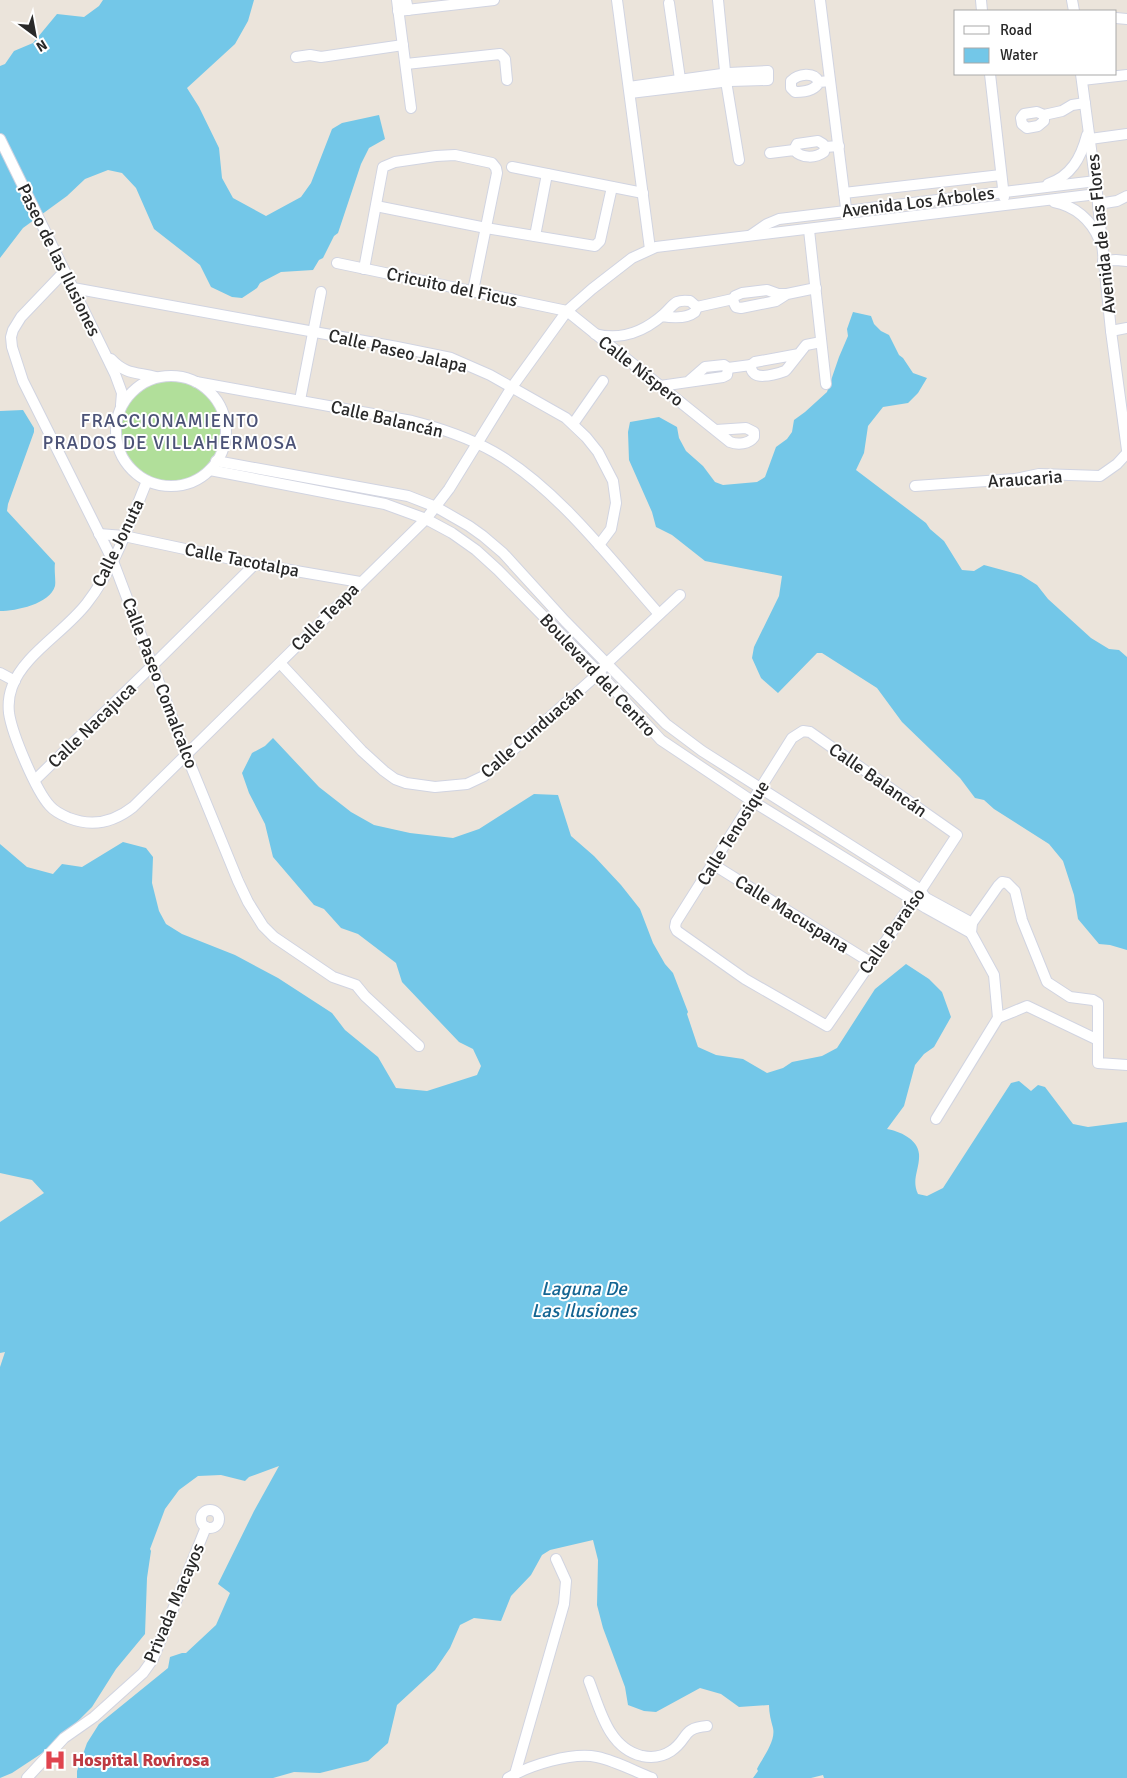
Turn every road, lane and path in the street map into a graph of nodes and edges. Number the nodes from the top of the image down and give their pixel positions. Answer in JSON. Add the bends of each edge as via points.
{"nodes":[{"id":1,"x":397,"y":0,"type":"edge"},
{"id":2,"x":494,"y":0,"type":"edge"},
{"id":3,"x":617,"y":0,"type":"edge"},
{"id":4,"x":718,"y":0,"type":"edge"},
{"id":5,"x":820,"y":0,"type":"edge"},
{"id":6,"x":669,"y":3,"type":"dead end"},
{"id":7,"x":404,"y":7,"type":"edge"},
{"id":8,"x":403,"y":45,"type":"junction"},
{"id":9,"x":296,"y":57,"type":"dead end"},
{"id":10,"x":406,"y":64,"type":"junction"},
{"id":11,"x":990,"y":75,"type":"edge"},
{"id":12,"x":1127,"y":75,"type":"edge"},
{"id":13,"x":726,"y":77,"type":"junction"},
{"id":14,"x":1082,"y":77,"type":"edge"},
{"id":15,"x":507,"y":80,"type":"dead end"},
{"id":16,"x":684,"y":81,"type":"junction"},
{"id":17,"x":629,"y":90,"type":"junction"},
{"id":18,"x":1085,"y":103,"type":"junction"},
{"id":19,"x":411,"y":108,"type":"dead end"},
{"id":20,"x":1044,"y":115,"type":"dead end"},
{"id":21,"x":1089,"y":134,"type":"junction"},
{"id":22,"x":1127,"y":134,"type":"edge"},
{"id":23,"x":0,"y":140,"type":"edge"},
{"id":24,"x":838,"y":146,"type":"junction"},
{"id":25,"x":770,"y":153,"type":"dead end"},
{"id":26,"x":739,"y":160,"type":"dead end"},
{"id":27,"x":512,"y":167,"type":"dead end"},
{"id":28,"x":547,"y":174,"type":"junction"},
{"id":29,"x":1001,"y":175,"type":"junction"},
{"id":30,"x":1096,"y":181,"type":"junction"},
{"id":31,"x":612,"y":187,"type":"junction"},
{"id":32,"x":1027,"y":189,"type":"junction"},
{"id":33,"x":1003,"y":192,"type":"junction"},
{"id":34,"x":643,"y":193,"type":"junction"},
{"id":35,"x":844,"y":193,"type":"junction"},
{"id":36,"x":1127,"y":196,"type":"edge"},
{"id":37,"x":961,"y":197,"type":"junction"},
{"id":38,"x":1098,"y":199,"type":"junction"},
{"id":39,"x":1044,"y":201,"type":"junction"},
{"id":40,"x":1005,"y":205,"type":"junction"},
{"id":41,"x":376,"y":206,"type":"junction"},
{"id":42,"x":963,"y":210,"type":"junction"},
{"id":43,"x":846,"y":211,"type":"junction"},
{"id":44,"x":848,"y":225,"type":"junction"},
{"id":45,"x":486,"y":228,"type":"junction"},
{"id":46,"x":809,"y":230,"type":"junction"},
{"id":47,"x":535,"y":236,"type":"junction"},
{"id":48,"x":746,"y":238,"type":"junction"},
{"id":49,"x":650,"y":249,"type":"junction"},
{"id":50,"x":1103,"y":259,"type":"junction"},
{"id":51,"x":1127,"y":261,"type":"edge"},
{"id":52,"x":337,"y":263,"type":"dead end"},
{"id":53,"x":364,"y":269,"type":"junction"},
{"id":54,"x":64,"y":272,"type":"junction"},
{"id":55,"x":73,"y":288,"type":"junction"},
{"id":56,"x":816,"y":288,"type":"junction"},
{"id":57,"x":473,"y":291,"type":"junction"},
{"id":58,"x":321,"y":292,"type":"dead end"},
{"id":59,"x":697,"y":307,"type":"junction"},
{"id":60,"x":567,"y":311,"type":"junction"},
{"id":61,"x":662,"y":316,"type":"junction"},
{"id":62,"x":1127,"y":328,"type":"edge"},
{"id":63,"x":1112,"y":331,"type":"junction"},
{"id":64,"x":313,"y":332,"type":"junction"},
{"id":65,"x":594,"y":334,"type":"junction"},
{"id":66,"x":821,"y":342,"type":"junction"},
{"id":67,"x":105,"y":353,"type":"junction"},
{"id":68,"x":799,"y":354,"type":"junction"},
{"id":69,"x":752,"y":365,"type":"junction"},
{"id":70,"x":156,"y":377,"type":"junction"},
{"id":71,"x":603,"y":381,"type":"dead end"},
{"id":72,"x":196,"y":382,"type":"junction"},
{"id":73,"x":826,"y":384,"type":"dead end"},
{"id":74,"x":660,"y":386,"type":"junction"},
{"id":75,"x":512,"y":387,"type":"junction"},
{"id":76,"x":1123,"y":394,"type":"edge"},
{"id":77,"x":300,"y":400,"type":"junction"},
{"id":78,"x":121,"y":406,"type":"junction"},
{"id":79,"x":573,"y":424,"type":"junction"},
{"id":80,"x":716,"y":430,"type":"dead end"},
{"id":81,"x":477,"y":443,"type":"junction"},
{"id":82,"x":1127,"y":452,"type":"edge"},
{"id":83,"x":213,"y":466,"type":"junction"},
{"id":84,"x":147,"y":481,"type":"junction"},
{"id":85,"x":914,"y":486,"type":"dead end"},
{"id":86,"x":436,"y":507,"type":"junction"},
{"id":87,"x":426,"y":518,"type":"junction"},
{"id":88,"x":99,"y":534,"type":"junction"},
{"id":89,"x":124,"y":536,"type":"junction"},
{"id":90,"x":599,"y":545,"type":"junction"},
{"id":91,"x":113,"y":562,"type":"junction"},
{"id":92,"x":255,"y":564,"type":"junction"},
{"id":93,"x":360,"y":582,"type":"junction"},
{"id":94,"x":680,"y":595,"type":"dead end"},
{"id":95,"x":659,"y":614,"type":"junction"},
{"id":96,"x":280,"y":663,"type":"junction"},
{"id":97,"x":607,"y":664,"type":"junction"},
{"id":98,"x":153,"y":665,"type":"junction"},
{"id":99,"x":0,"y":673,"type":"edge"},
{"id":100,"x":599,"y":673,"type":"junction"},
{"id":101,"x":15,"y":681,"type":"junction"},
{"id":102,"x":797,"y":733,"type":"joint"},
{"id":103,"x":186,"y":754,"type":"junction"},
{"id":104,"x":35,"y":780,"type":"junction"},
{"id":105,"x":761,"y":788,"type":"junction"},
{"id":106,"x":752,"y":800,"type":"junction"},
{"id":107,"x":957,"y":835,"type":"joint"},
{"id":108,"x":714,"y":865,"type":"junction"},
{"id":109,"x":920,"y":890,"type":"junction"},
{"id":110,"x":914,"y":899,"type":"junction"},
{"id":111,"x":929,"y":904,"type":"junction"},
{"id":112,"x":971,"y":928,"type":"junction"},
{"id":113,"x":870,"y":962,"type":"junction"},
{"id":114,"x":998,"y":1018,"type":"junction"},
{"id":115,"x":826,"y":1026,"type":"joint"},
{"id":116,"x":1098,"y":1040,"type":"junction"},
{"id":117,"x":419,"y":1046,"type":"dead end"},
{"id":118,"x":1127,"y":1066,"type":"edge"},
{"id":119,"x":936,"y":1119,"type":"dead end"},
{"id":120,"x":206,"y":1527,"type":"dead end"},
{"id":121,"x":556,"y":1559,"type":"dead end"},
{"id":122,"x":589,"y":1681,"type":"dead end"},
{"id":123,"x":707,"y":1726,"type":"dead end"},
{"id":124,"x":632,"y":1753,"type":"junction"},
{"id":125,"x":625,"y":1767,"type":"junction"},
{"id":126,"x":512,"y":1776,"type":"edge"},
{"id":127,"x":27,"y":1778,"type":"edge"},
{"id":128,"x":652,"y":1778,"type":"edge"}],
"edges":[{"from":1,"to":7,"type":"street"},
{"from":2,"to":7,"type":"street"},
{"from":3,"to":17,"type":"street"},
{"from":4,"to":13,"type":"street"},
{"from":5,"to":24,"type":"street","via":[[824,81]]},
{"from":6,"to":16,"type":"street"},
{"from":7,"to":8,"type":"street"},
{"from":8,"to":9,"type":"street","via":[[321,58],[312,55]]},
{"from":8,"to":10,"type":"street"},
{"from":10,"to":15,"type":"street","via":[[498,54],[505,59]]},
{"from":10,"to":19,"type":"street"},
{"from":11,"to":29,"type":"street"},
{"from":12,"to":14,"type":"street"},
{"from":13,"to":16,"type":"street"},
{"from":13,"to":26,"type":"street"},
{"from":14,"to":18,"type":"street","name":"Avenida de las Flores"},
{"from":16,"to":17,"type":"street"},
{"from":17,"to":34,"type":"street"},
{"from":18,"to":20,"type":"street"},
{"from":18,"to":21,"type":"street","name":"Avenida de las Flores"},
{"from":21,"to":22,"type":"street"},
{"from":21,"to":30,"type":"street","name":"Avenida de las Flores"},
{"from":21,"to":32,"type":"street","via":[[1071,169],[1052,182]]},
{"from":23,"to":54,"type":"street","name":"Paseo de las Ilusiones"},
{"from":24,"to":25,"type":"street","via":[[825,147],[821,154],[806,156],[794,150]]},
{"from":24,"to":35,"type":"street"},
{"from":27,"to":28,"type":"street"},
{"from":28,"to":31,"type":"street"},
{"from":28,"to":47,"type":"street"},
{"from":29,"to":33,"type":"street"},
{"from":29,"to":35,"type":"street"},
{"from":30,"to":32,"type":"street","name":"Avenida Los Árboles"},
{"from":30,"to":38,"type":"street","name":"Avenida de las Flores"},
{"from":31,"to":34,"type":"street"},
{"from":31,"to":47,"type":"street","via":[[599,244],[594,246]]},
{"from":32,"to":33,"type":"street","name":"Avenida Los Árboles"},
{"from":33,"to":37,"type":"street","name":"Avenida Los Árboles"},
{"from":33,"to":40,"type":"street"},
{"from":34,"to":49,"type":"street"},
{"from":35,"to":43,"type":"street"},
{"from":36,"to":38,"type":"street","name":"Avenida Los Árboles","via":[[1117,201]]},
{"from":37,"to":42,"type":"street"},
{"from":37,"to":43,"type":"street","name":"Avenida Los Árboles"},
{"from":38,"to":39,"type":"street","name":"Avenida Los Árboles"},
{"from":38,"to":50,"type":"street","name":"Avenida de las Flores"},
{"from":39,"to":40,"type":"street","name":"Avenida Los Árboles"},
{"from":39,"to":50,"type":"street","via":[[1065,205],[1084,217],[1097,234]]},
{"from":40,"to":42,"type":"street","name":"Avenida Los Árboles"},
{"from":41,"to":45,"type":"street"},
{"from":41,"to":45,"type":"street","via":[[382,170],[386,164],[444,155],[469,158],[491,163],[497,170]]},
{"from":41,"to":53,"type":"street"},
{"from":42,"to":44,"type":"street","name":"Avenida Los Árboles"},
{"from":43,"to":44,"type":"street"},
{"from":43,"to":48,"type":"street","name":"Avenida Los Árboles","via":[[779,219]]},
{"from":44,"to":46,"type":"street","name":"Avenida Los Árboles"},
{"from":45,"to":47,"type":"street"},
{"from":45,"to":57,"type":"street"},
{"from":46,"to":48,"type":"street","name":"Avenida Los Árboles"},
{"from":46,"to":56,"type":"street"},
{"from":48,"to":49,"type":"street","name":"Avenida Los Árboles"},
{"from":49,"to":60,"type":"street","name":"Avenida Los Árboles","via":[[605,278]]},
{"from":50,"to":51,"type":"street"},
{"from":50,"to":63,"type":"street","name":"Avenida de las Flores"},
{"from":52,"to":53,"type":"street","name":"Cricuito del Ficus"},
{"from":53,"to":57,"type":"street","name":"Cricuito del Ficus"},
{"from":54,"to":55,"type":"street","name":"Paseo de las Ilusiones"},
{"from":54,"to":88,"type":"street","name":"Calle Paseo Comalcalco","via":[[19,320],[12,335],[12,347],[32,400]]},
{"from":55,"to":64,"type":"street","name":"Calle Paseo Jalapa"},
{"from":55,"to":67,"type":"street","name":"Paseo de las Ilusiones"},
{"from":56,"to":59,"type":"street","via":[[741,308],[733,299]]},
{"from":56,"to":66,"type":"street"},
{"from":57,"to":60,"type":"street","name":"Cricuito del Ficus"},
{"from":58,"to":64,"type":"street"},
{"from":59,"to":61,"type":"street","via":[[690,315]]},
{"from":59,"to":61,"type":"street","via":[[690,301],[679,301]]},
{"from":60,"to":65,"type":"street","name":"Calle Níspero"},
{"from":60,"to":75,"type":"street","name":"Calle Teapa"},
{"from":61,"to":65,"type":"street","via":[[627,335]]},
{"from":62,"to":63,"type":"street"},
{"from":63,"to":76,"type":"street","name":"Avenida de las Flores"},
{"from":64,"to":75,"type":"street","name":"Calle Paseo Jalapa","via":[[450,358]]},
{"from":64,"to":77,"type":"street"},
{"from":65,"to":74,"type":"street","name":"Calle Níspero"},
{"from":66,"to":68,"type":"street","via":[[806,345]]},
{"from":66,"to":73,"type":"street"},
{"from":67,"to":70,"type":"street","via":[[129,372]]},
{"from":67,"to":78,"type":"street","name":"Paseo de las Ilusiones","via":[[120,387]]},
{"from":68,"to":69,"type":"street"},
{"from":68,"to":69,"type":"street","via":[[781,373],[758,376],[753,374]]},
{"from":69,"to":74,"type":"street","via":[[728,368],[723,377]]},
{"from":70,"to":72,"type":"street","via":[[178,376]]},
{"from":70,"to":78,"type":"street","via":[[138,386]]},
{"from":71,"to":79,"type":"street"},
{"from":72,"to":77,"type":"street","name":"Calle Balancán"},
{"from":72,"to":83,"type":"street","via":[[216,398],[224,417],[225,441]]},
{"from":74,"to":80,"type":"street","name":"Calle Níspero"},
{"from":75,"to":79,"type":"street","name":"Calle Paseo Jalapa"},
{"from":75,"to":81,"type":"street","name":"Calle Teapa"},
{"from":76,"to":82,"type":"street","name":"Avenida de las Flores"},
{"from":77,"to":81,"type":"street","name":"Calle Balancán","via":[[423,424]]},
{"from":78,"to":84,"type":"street","via":[[116,428],[120,452],[131,469]]},
{"from":79,"to":90,"type":"street","name":"Calle Paseo Jalapa","via":[[598,452],[614,486],[614,522]]},
{"from":81,"to":86,"type":"street","name":"Calle Teapa"},
{"from":81,"to":90,"type":"street","name":"Calle Balancán","via":[[528,476]]},
{"from":82,"to":85,"type":"street","name":"Araucaria","via":[[1118,464],[1100,476],[1039,474],[1015,479]]},
{"from":83,"to":84,"type":"street","via":[[196,480],[182,484],[168,486]]},
{"from":83,"to":86,"type":"street","name":"Boulevard del Centro","via":[[396,493]]},
{"from":83,"to":87,"type":"street","name":"Boulevard del Centro","via":[[384,504]]},
{"from":84,"to":89,"type":"street","name":"Calle Jonuta"},
{"from":86,"to":87,"type":"street","name":"Calle Teapa"},
{"from":86,"to":97,"type":"street","name":"Boulevard del Centro","via":[[474,529],[503,553]]},
{"from":87,"to":93,"type":"street","name":"Calle Teapa"},
{"from":87,"to":100,"type":"street","name":"Boulevard del Centro","via":[[487,559]]},
{"from":88,"to":89,"type":"street","name":"Calle Tacotalpa"},
{"from":88,"to":91,"type":"street","name":"Calle Paseo Comalcalco"},
{"from":89,"to":91,"type":"street","name":"Calle Jonuta"},
{"from":89,"to":92,"type":"street","name":"Calle Tacotalpa"},
{"from":90,"to":95,"type":"street","name":"Calle Balancán"},
{"from":91,"to":98,"type":"street","name":"Calle Paseo Comalcalco"},
{"from":91,"to":101,"type":"street","name":"Calle Jonuta","via":[[88,603],[26,663]]},
{"from":92,"to":93,"type":"street","name":"Calle Tacotalpa"},
{"from":92,"to":98,"type":"street","name":"Calle Nacajuca"},
{"from":93,"to":96,"type":"street","name":"Calle Teapa"},
{"from":94,"to":95,"type":"street","name":"Calle Cunduacán"},
{"from":95,"to":97,"type":"street","name":"Calle Cunduacán"},
{"from":96,"to":100,"type":"street","name":"Calle Cunduacán","via":[[384,771],[406,783],[435,787],[467,784],[484,776]]},
{"from":96,"to":103,"type":"street","name":"Calle Teapa"},
{"from":97,"to":100,"type":"street","name":"Calle Cunduacán"},
{"from":97,"to":105,"type":"street","name":"Boulevard del Centro","via":[[671,729]]},
{"from":98,"to":103,"type":"street","name":"Calle Paseo Comalcalco"},
{"from":98,"to":104,"type":"street","name":"Calle Nacajuca"},
{"from":99,"to":101,"type":"street"},
{"from":100,"to":106,"type":"street","name":"Boulevard del Centro","via":[[660,740]]},
{"from":101,"to":104,"type":"street","name":"Calle Jonuta","via":[[9,701],[10,720]]},
{"from":102,"to":105,"type":"street","name":"Calle Tenosique"},
{"from":102,"to":107,"type":"street","name":"Calle Balancán","via":[[810,732]]},
{"from":103,"to":104,"type":"street","name":"Calle Teapa","via":[[129,810],[98,823],[72,819],[57,812],[44,798]]},
{"from":103,"to":117,"type":"street","name":"Calle Paseo Comalcalco","via":[[241,888],[263,926],[312,964],[358,987]]},
{"from":105,"to":106,"type":"street","name":"Calle Tenosique"},
{"from":105,"to":109,"type":"street","name":"Boulevard del Centro"},
{"from":106,"to":108,"type":"street","name":"Calle Tenosique"},
{"from":106,"to":110,"type":"street","name":"Boulevard del Centro"},
{"from":107,"to":109,"type":"street","name":"Calle Paraíso"},
{"from":108,"to":113,"type":"street","name":"Calle Macuspana"},
{"from":108,"to":115,"type":"street","name":"Calle Tenosique","via":[[675,927],[745,979]]},
{"from":109,"to":110,"type":"street","name":"Calle Paraíso"},
{"from":109,"to":111,"type":"street","name":"Boulevard del Centro"},
{"from":110,"to":111,"type":"street","name":"Boulevard del Centro"},
{"from":110,"to":113,"type":"street","name":"Calle Paraíso"},
{"from":111,"to":112,"type":"street","name":"Boulevard del Centro"},
{"from":112,"to":114,"type":"street","via":[[994,975]]},
{"from":112,"to":116,"type":"street","via":[[1000,884],[1004,882],[1012,887],[1047,982],[1070,997],[1098,1003]]},
{"from":113,"to":115,"type":"street","name":"Calle Paraíso"},
{"from":114,"to":116,"type":"street","via":[[1027,1006]]},
{"from":114,"to":119,"type":"street"},
{"from":116,"to":118,"type":"street","via":[[1098,1063]]},
{"from":120,"to":127,"type":"street","name":"Privada Macayos","via":[[148,1666],[94,1717],[64,1738]]},
{"from":121,"to":126,"type":"street","via":[[566,1581],[564,1604]]},
{"from":122,"to":124,"type":"street","via":[[605,1723],[622,1747]]},
{"from":123,"to":124,"type":"street","via":[[690,1730],[674,1748],[659,1756]]},
{"from":124,"to":125,"type":"street"},
{"from":125,"to":126,"type":"street","via":[[596,1757],[578,1757],[542,1764]]},
{"from":125,"to":128,"type":"street"}]}
